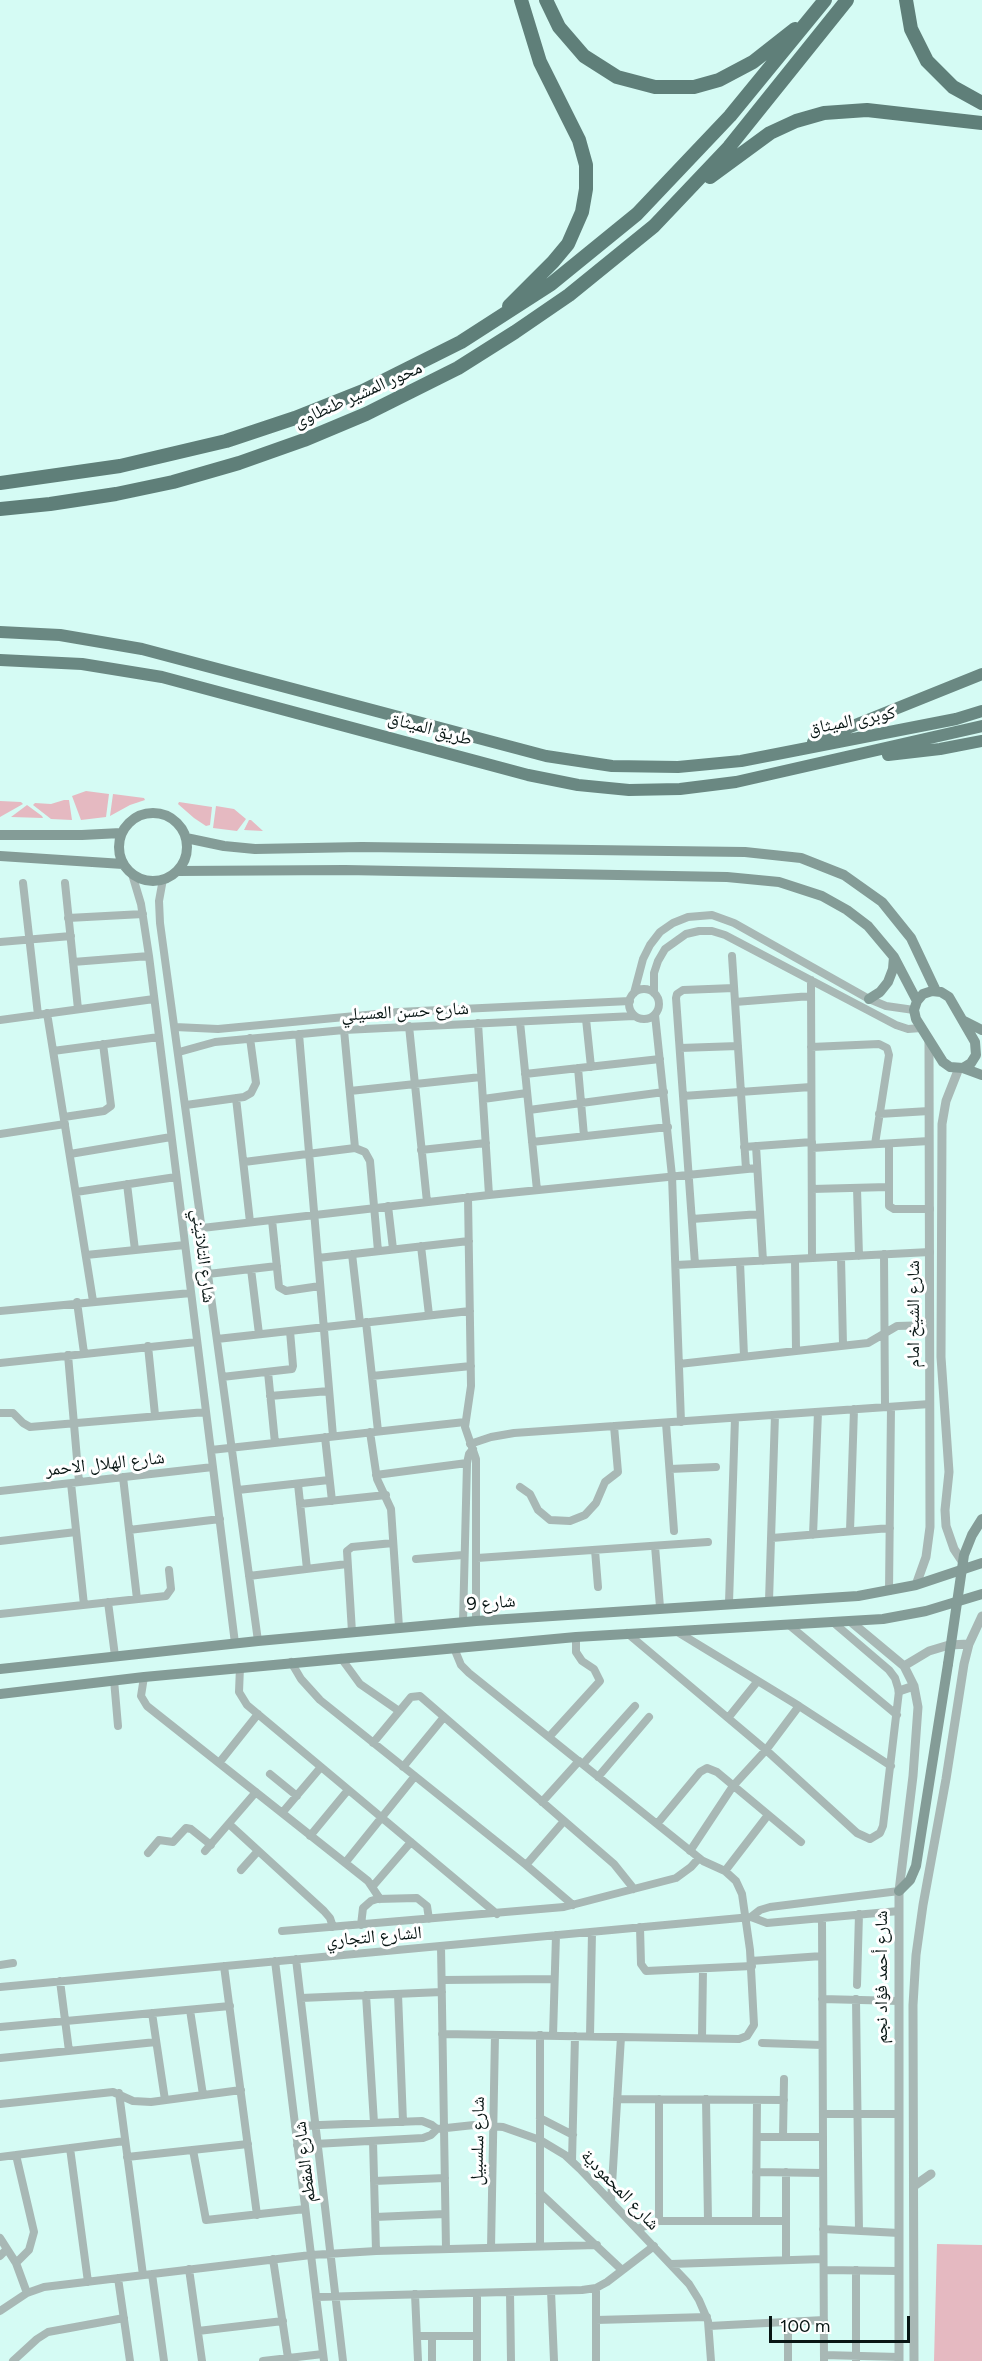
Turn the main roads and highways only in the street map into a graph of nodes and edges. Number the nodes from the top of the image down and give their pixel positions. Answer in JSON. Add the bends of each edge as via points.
{"nodes":[{"id":1,"x":521,"y":0,"type":"edge"},
{"id":2,"x":546,"y":0,"type":"edge"},
{"id":3,"x":825,"y":0,"type":"edge"},
{"id":4,"x":847,"y":0,"type":"edge"},
{"id":5,"x":906,"y":0,"type":"edge"},
{"id":6,"x":813,"y":14,"type":"junction"},
{"id":7,"x":982,"y":103,"type":"edge"},
{"id":8,"x":982,"y":125,"type":"edge"},
{"id":9,"x":680,"y":200,"type":"junction"},
{"id":10,"x":490,"y":325,"type":"junction"},
{"id":11,"x":0,"y":483,"type":"edge"},
{"id":12,"x":0,"y":509,"type":"edge"},
{"id":13,"x":0,"y":632,"type":"edge"},
{"id":14,"x":0,"y":660,"type":"edge"},
{"id":15,"x":982,"y":674,"type":"edge"},
{"id":16,"x":982,"y":711,"type":"edge"},
{"id":17,"x":982,"y":726,"type":"edge"},
{"id":18,"x":982,"y":741,"type":"edge"},
{"id":19,"x":790,"y":752,"type":"junction"},
{"id":20,"x":852,"y":757,"type":"junction"},
{"id":21,"x":727,"y":763,"type":"joint"},
{"id":22,"x":121,"y":833,"type":"junction"},
{"id":23,"x":0,"y":835,"type":"edge"},
{"id":24,"x":186,"y":838,"type":"junction"},
{"id":25,"x":0,"y":856,"type":"edge"},
{"id":26,"x":123,"y":864,"type":"junction"},
{"id":27,"x":177,"y":871,"type":"junction"},
{"id":28,"x":894,"y":957,"type":"junction"},
{"id":29,"x":936,"y":991,"type":"junction"},
{"id":30,"x":869,"y":999,"type":"road end"},
{"id":31,"x":915,"y":1006,"type":"junction"},
{"id":32,"x":963,"y":1020,"type":"junction"},
{"id":33,"x":982,"y":1030,"type":"edge"},
{"id":34,"x":979,"y":1049,"type":"edge"},
{"id":35,"x":961,"y":1068,"type":"junction"},
{"id":36,"x":982,"y":1075,"type":"edge"},
{"id":37,"x":982,"y":1519,"type":"edge"},
{"id":38,"x":982,"y":1563,"type":"edge"},
{"id":39,"x":982,"y":1594,"type":"edge"},
{"id":40,"x":0,"y":1670,"type":"edge"},
{"id":41,"x":0,"y":1694,"type":"edge"},
{"id":42,"x":899,"y":1891,"type":"road end"}],
"edges":[{"from":1,"to":10,"type":"highway","via":[[540,62],[577,134],[586,165],[586,189],[582,212],[568,244]]},
{"from":2,"to":6,"type":"highway","via":[[566,37],[595,64],[629,82],[668,88],[694,87],[731,75]]},
{"from":3,"to":6,"type":"highway"},
{"from":4,"to":9,"type":"highway","via":[[729,147]]},
{"from":5,"to":7,"type":"highway","via":[[911,29],[934,71]]},
{"from":6,"to":10,"type":"highway","name":"محور المشير طنطاوى","via":[[730,116],[663,188],[580,262]]},
{"from":8,"to":9,"type":"highway","via":[[867,110],[810,117],[783,126],[758,141]]},
{"from":9,"to":12,"type":"highway","name":"محور المشير طنطاوى","via":[[612,261],[542,314],[458,368],[366,414],[272,452],[173,482],[88,499]]},
{"from":10,"to":11,"type":"highway","name":"محور المشير طنطاوى","via":[[371,387],[252,432],[129,464]]},
{"from":13,"to":21,"type":"main road","name":"طريق الميثاق","via":[[60,635],[142,648],[568,760],[634,768]]},
{"from":14,"to":20,"type":"main road","name":"طريق الميثاق","via":[[82,664],[162,677],[528,775],[604,788],[705,786]]},
{"from":15,"to":19,"type":"main road"},
{"from":16,"to":19,"type":"main road","name":"كوبرى الميثاق"},
{"from":17,"to":20,"type":"main road","name":"كوبرى الميثاق"},
{"from":18,"to":20,"type":"main road","via":[[897,755]]},
{"from":19,"to":21,"type":"main road","name":"كوبرى الميثاق"},
{"from":22,"to":23,"type":"main road"},
{"from":22,"to":24,"type":"main road","via":[[135,817],[156,813],[175,820]]},
{"from":22,"to":26,"type":"main road","via":[[119,852]]},
{"from":24,"to":27,"type":"main road","via":[[187,852]]},
{"from":24,"to":29,"type":"main road","via":[[255,849],[745,852],[801,858],[844,875],[882,902],[911,938]]},
{"from":25,"to":26,"type":"main road"},
{"from":26,"to":27,"type":"main road","via":[[132,874],[150,881]]},
{"from":27,"to":28,"type":"main road","via":[[345,870],[765,880],[808,890],[836,903],[868,926]]},
{"from":28,"to":30,"type":"main road","via":[[888,982]]},
{"from":28,"to":31,"type":"main road"},
{"from":29,"to":31,"type":"main road","via":[[927,992]]},
{"from":29,"to":32,"type":"main road","via":[[949,997]]},
{"from":31,"to":35,"type":"main road","via":[[921,1028],[943,1062]]},
{"from":32,"to":33,"type":"main road"},
{"from":32,"to":34,"type":"main road"},
{"from":34,"to":35,"type":"main road","via":[[974,1059]]},
{"from":35,"to":36,"type":"main road"},
{"from":37,"to":42,"type":"main road","bridge":true,"via":[[964,1555],[916,1866]]},
{"from":38,"to":40,"type":"main road","name":"شارع 9","via":[[916,1585],[858,1596],[399,1627]]},
{"from":39,"to":41,"type":"main road","via":[[926,1611],[834,1623],[576,1637],[291,1662]]}]}
